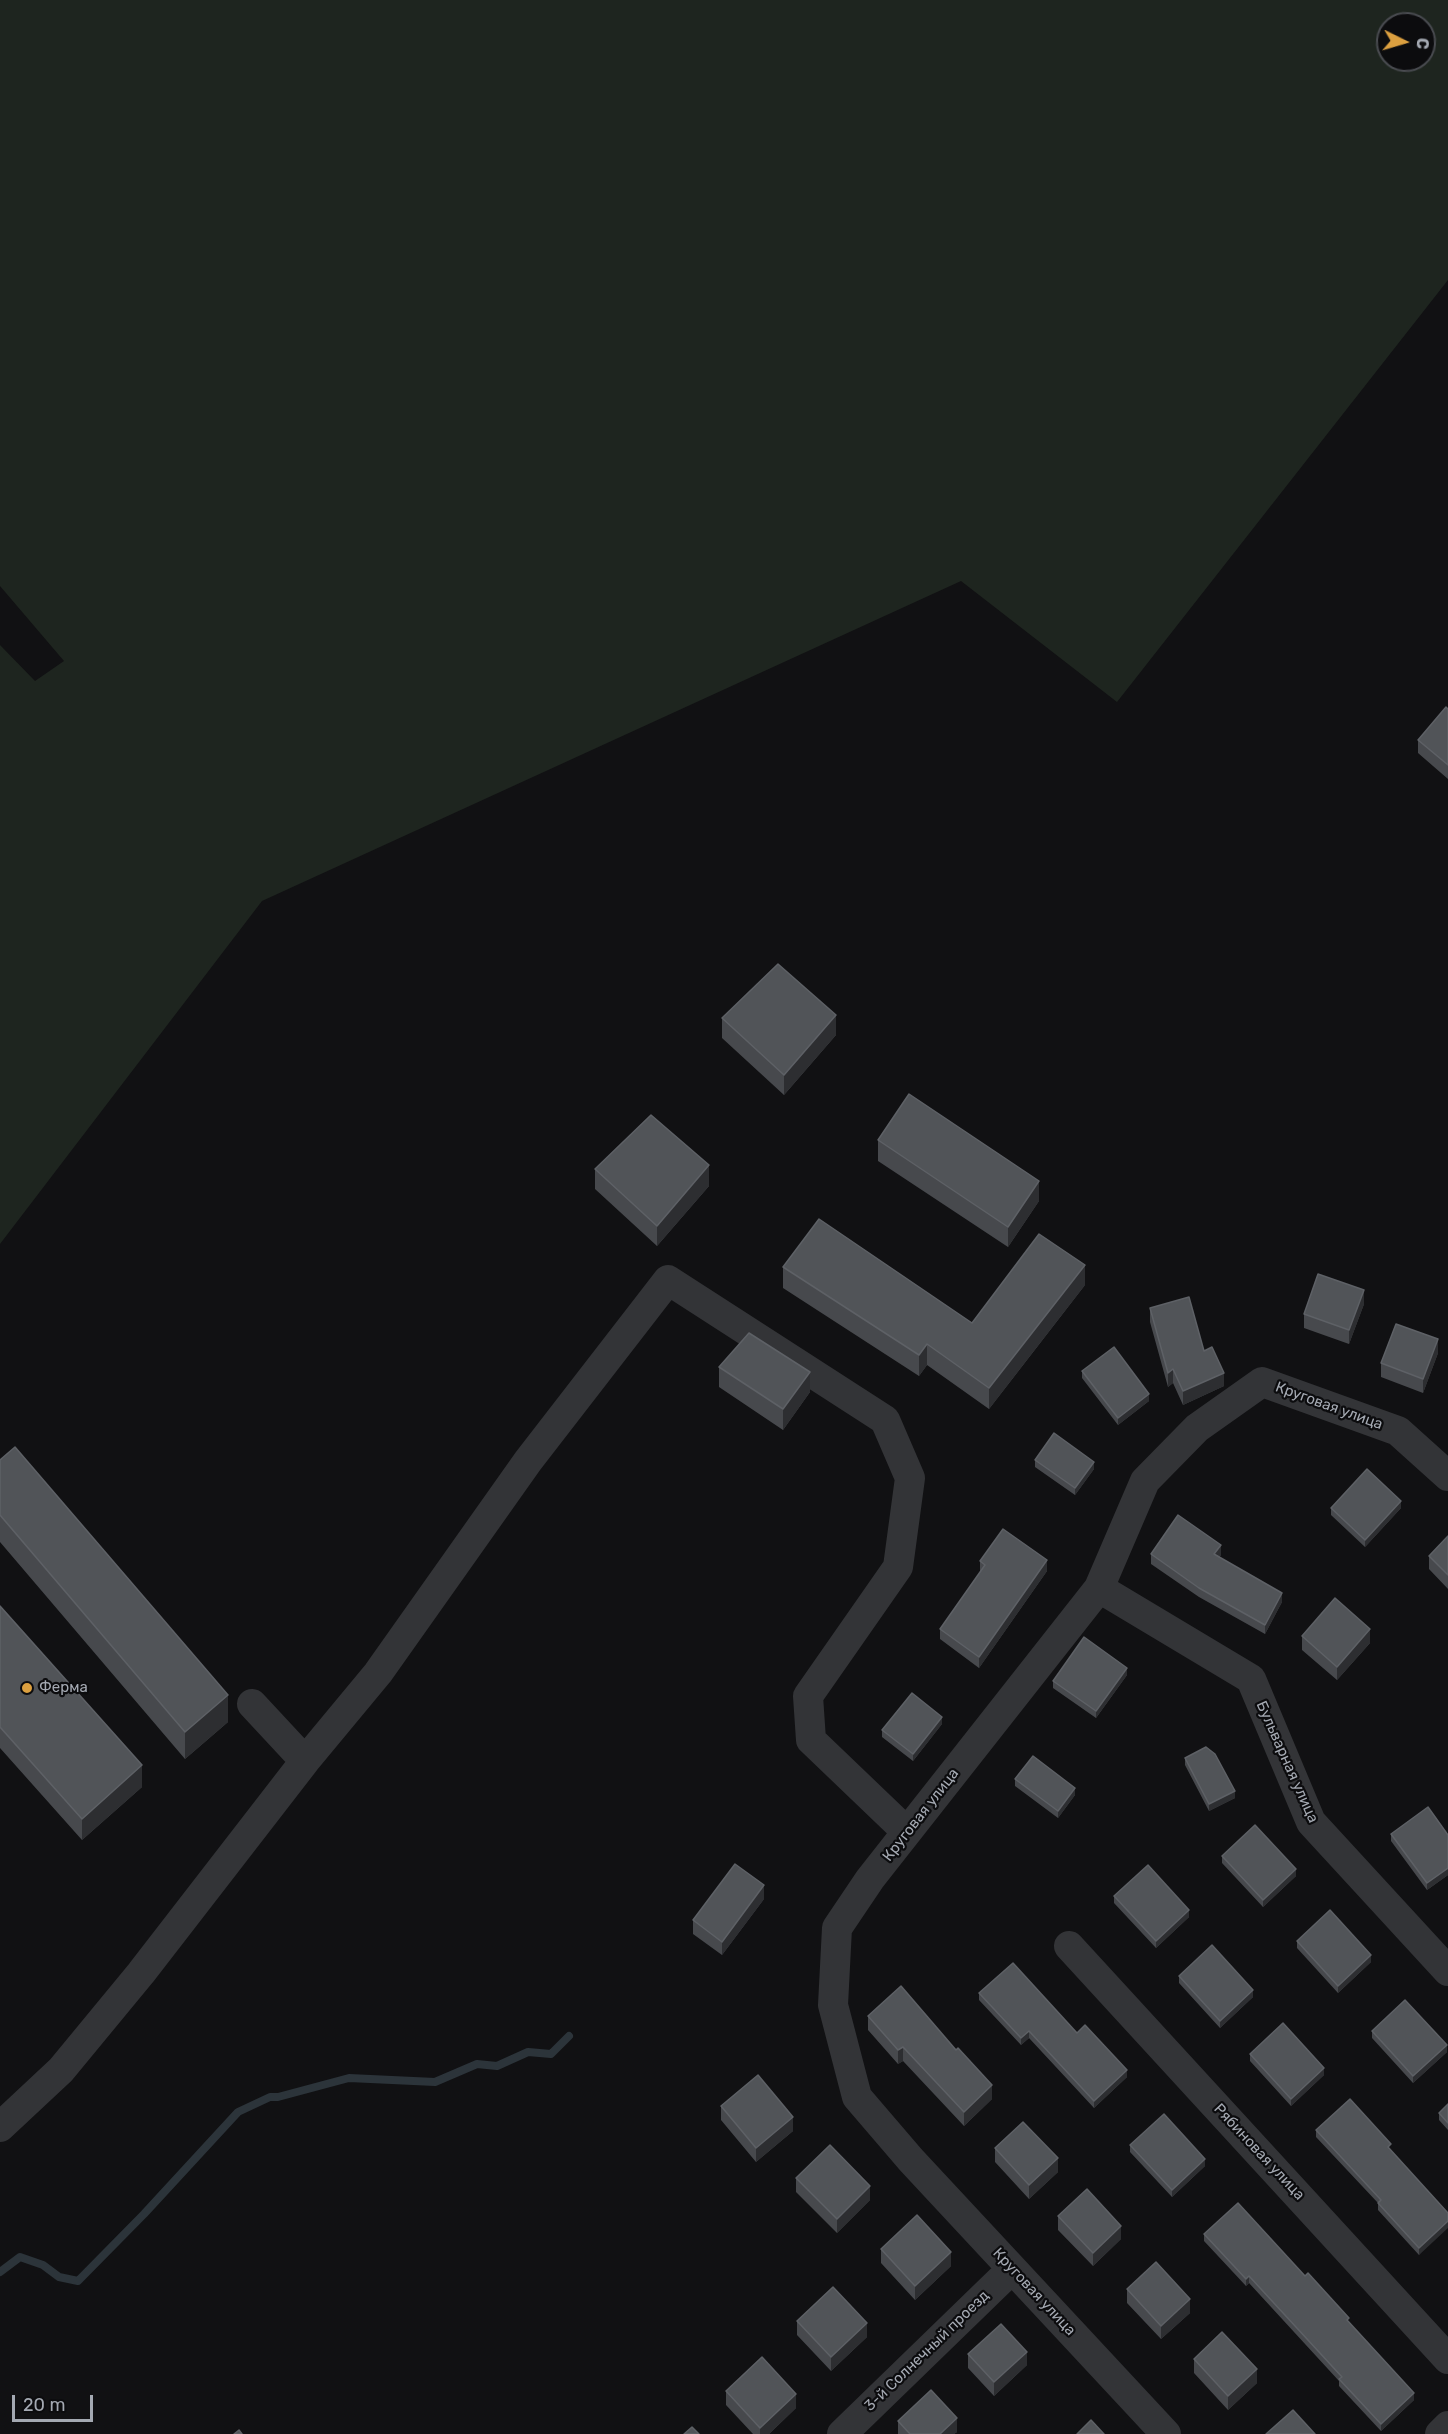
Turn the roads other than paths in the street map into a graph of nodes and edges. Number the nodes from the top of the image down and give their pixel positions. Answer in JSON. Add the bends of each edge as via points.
{"nodes":[{"id":1,"x":1448,"y":1476,"type":"edge"},
{"id":2,"x":1100,"y":1588,"type":"junction"},
{"id":3,"x":252,"y":1704,"type":"dead end"},
{"id":4,"x":305,"y":1761,"type":"junction"},
{"id":5,"x":907,"y":1832,"type":"junction"},
{"id":6,"x":1069,"y":1946,"type":"dead end"},
{"id":7,"x":1448,"y":1971,"type":"edge"},
{"id":8,"x":0,"y":2127,"type":"edge"},
{"id":9,"x":1012,"y":2269,"type":"junction"},
{"id":10,"x":1448,"y":2359,"type":"edge"},
{"id":11,"x":1448,"y":2426,"type":"edge"},
{"id":12,"x":842,"y":2434,"type":"edge"},
{"id":13,"x":1166,"y":2434,"type":"edge"},
{"id":14,"x":1440,"y":2434,"type":"edge"}],
"edges":[{"from":1,"to":2,"type":"street","name":"Круговая улица","via":[[1398,1431],[1262,1382],[1197,1428],[1145,1481]]},
{"from":2,"to":5,"type":"street","name":"Круговая улица"},
{"from":2,"to":7,"type":"street","name":"Бульварная улица","via":[[1251,1679],[1311,1822]]},
{"from":3,"to":4,"type":"street"},
{"from":4,"to":5,"type":"street","via":[[378,1672],[528,1461],[668,1280],[885,1420],[910,1478],[898,1567],[808,1696],[810,1740]]},
{"from":4,"to":8,"type":"street","via":[[61,2070]]},
{"from":5,"to":9,"type":"street","name":"Круговая улица","via":[[837,1928],[833,2005],[857,2097]]},
{"from":6,"to":10,"type":"street","name":"Рябиновая улица"},
{"from":9,"to":12,"type":"street","name":"3-й Солнечный проезд"},
{"from":9,"to":13,"type":"street","name":"Круговая улица"},
{"from":11,"to":14,"type":"street"}]}
